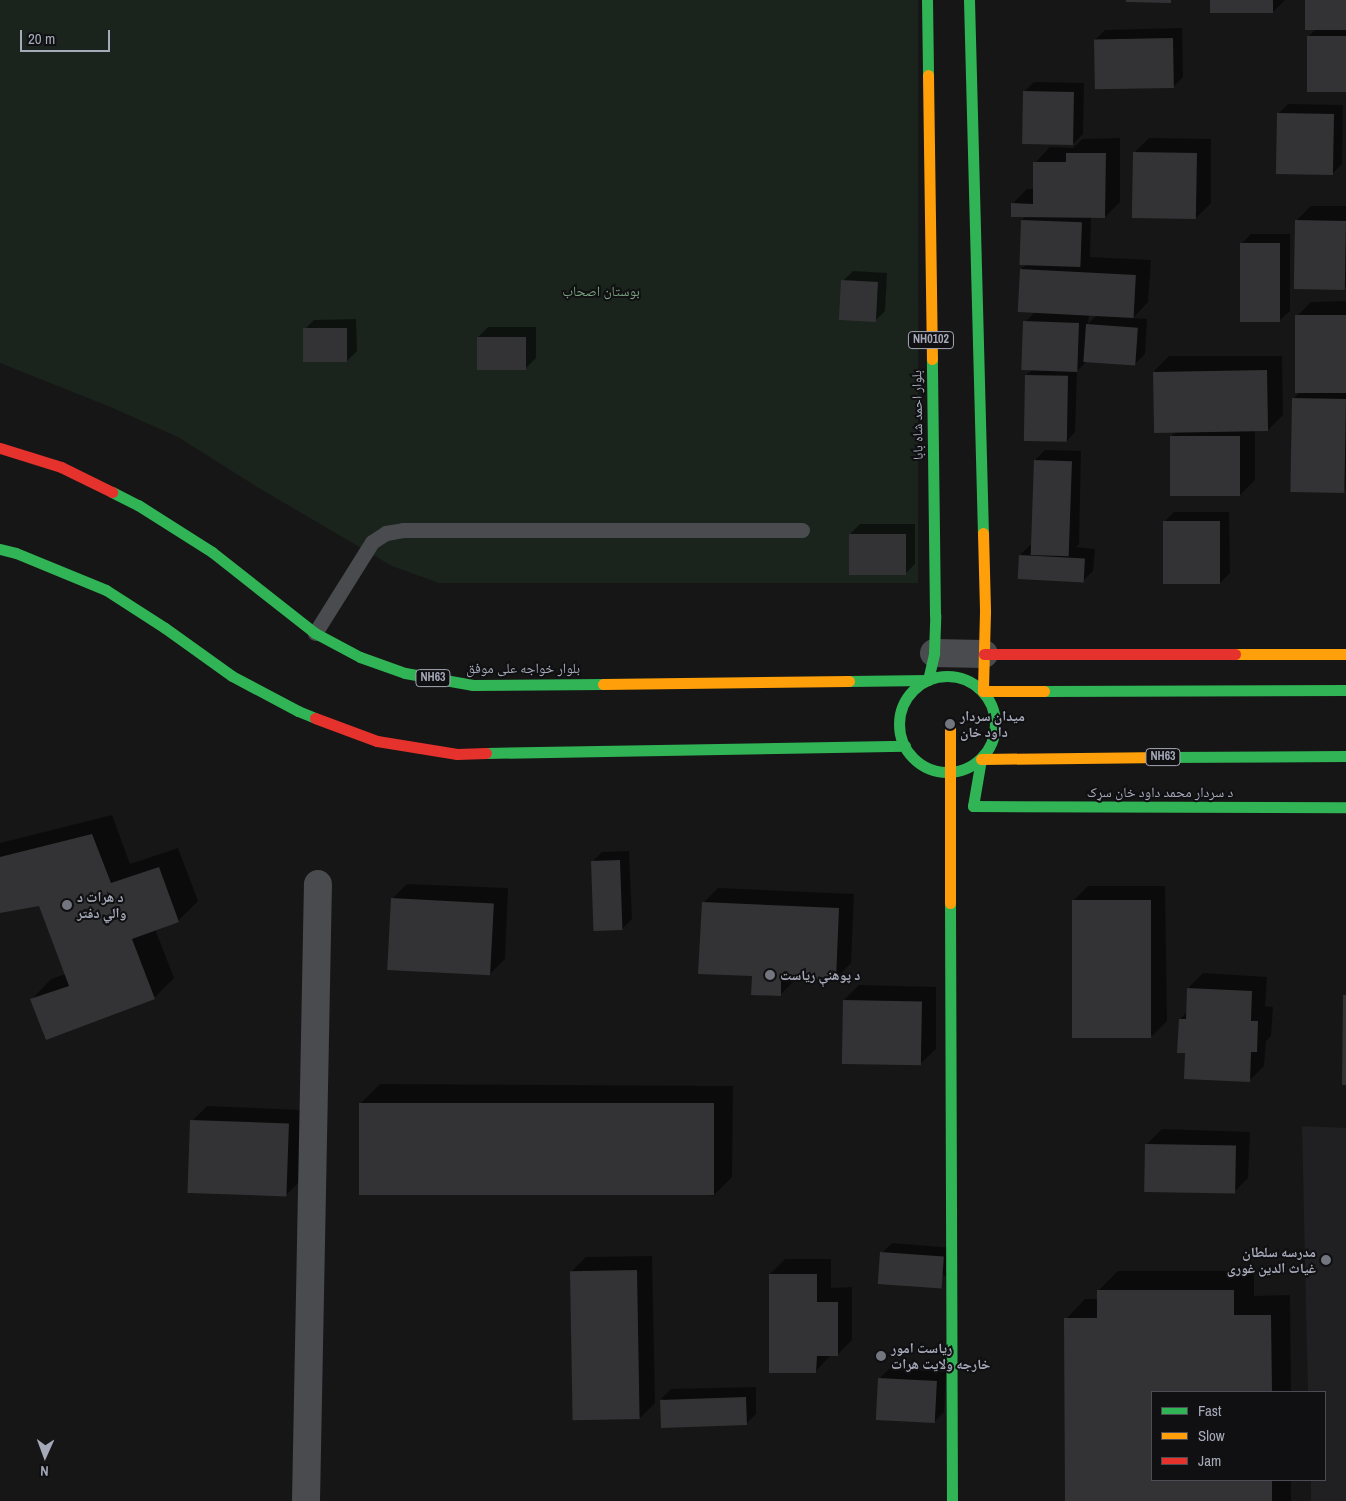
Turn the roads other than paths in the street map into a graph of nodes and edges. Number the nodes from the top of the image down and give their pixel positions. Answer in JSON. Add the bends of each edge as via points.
{"nodes":[{"id":1,"x":927,"y":0,"type":"edge"},
{"id":2,"x":969,"y":0,"type":"edge"},
{"id":3,"x":0,"y":448,"type":"edge"},
{"id":4,"x":802,"y":530,"type":"dead end"},
{"id":5,"x":0,"y":549,"type":"edge"},
{"id":6,"x":315,"y":633,"type":"junction"},
{"id":7,"x":934,"y":653,"type":"junction"},
{"id":8,"x":984,"y":654,"type":"junction"},
{"id":9,"x":1346,"y":654,"type":"edge"},
{"id":10,"x":928,"y":680,"type":"junction"},
{"id":11,"x":1346,"y":690,"type":"edge"},
{"id":12,"x":983,"y":691,"type":"junction"},
{"id":13,"x":950,"y":724,"type":"junction"},
{"id":14,"x":905,"y":746,"type":"junction"},
{"id":15,"x":1346,"y":756,"type":"edge"},
{"id":16,"x":981,"y":758,"type":"junction"},
{"id":17,"x":935,"y":760,"type":"junction"},
{"id":18,"x":973,"y":806,"type":"junction"},
{"id":19,"x":1346,"y":807,"type":"edge"},
{"id":20,"x":318,"y":884,"type":"dead end"},
{"id":21,"x":306,"y":1501,"type":"edge"},
{"id":22,"x":952,"y":1501,"type":"edge"}],
"edges":[{"from":1,"to":7,"type":"main road","name":"بلوار احمد شاه بابا","number":"NH0102"},
{"from":2,"to":8,"type":"main road"},
{"from":3,"to":6,"type":"main road","name":"بلوار خواجه علی موفق","number":"NH63","via":[[61,467],[138,505],[212,552]]},
{"from":4,"to":6,"type":"lane","via":[[403,530],[386,533],[372,542]]},
{"from":5,"to":14,"type":"main road","via":[[106,590],[232,676],[298,711],[377,742],[457,754]]},
{"from":6,"to":10,"type":"main road","name":"بلوار خواجه علی موفق","number":"NH63","via":[[360,657],[405,673],[473,685]]},
{"from":7,"to":8,"type":"street"},
{"from":7,"to":10,"type":"main road","name":"بلوار احمد شاه بابا","number":"NH0102"},
{"from":8,"to":9,"type":"main road"},
{"from":8,"to":12,"type":"main road"},
{"from":10,"to":12,"type":"main road","name":"بلوار خواجه علی موفق","via":[[950,676],[973,683]]},
{"from":10,"to":14,"type":"main road","via":[[908,696],[902,708],[900,734]]},
{"from":11,"to":12,"type":"main road"},
{"from":12,"to":16,"type":"main road","via":[[994,712],[996,725],[994,737]]},
{"from":13,"to":17,"type":"main road"},
{"from":13,"to":18,"type":"main road"},
{"from":13,"to":22,"type":"main road"},
{"from":14,"to":17,"type":"main road","via":[[918,762]]},
{"from":15,"to":16,"type":"main road","number":"NH63"},
{"from":16,"to":17,"type":"main road","via":[[966,768],[946,772]]},
{"from":16,"to":18,"type":"main road"},
{"from":18,"to":19,"type":"main road","name":"د سردار محمد داود خان سړک"},
{"from":20,"to":21,"type":"street"}]}
